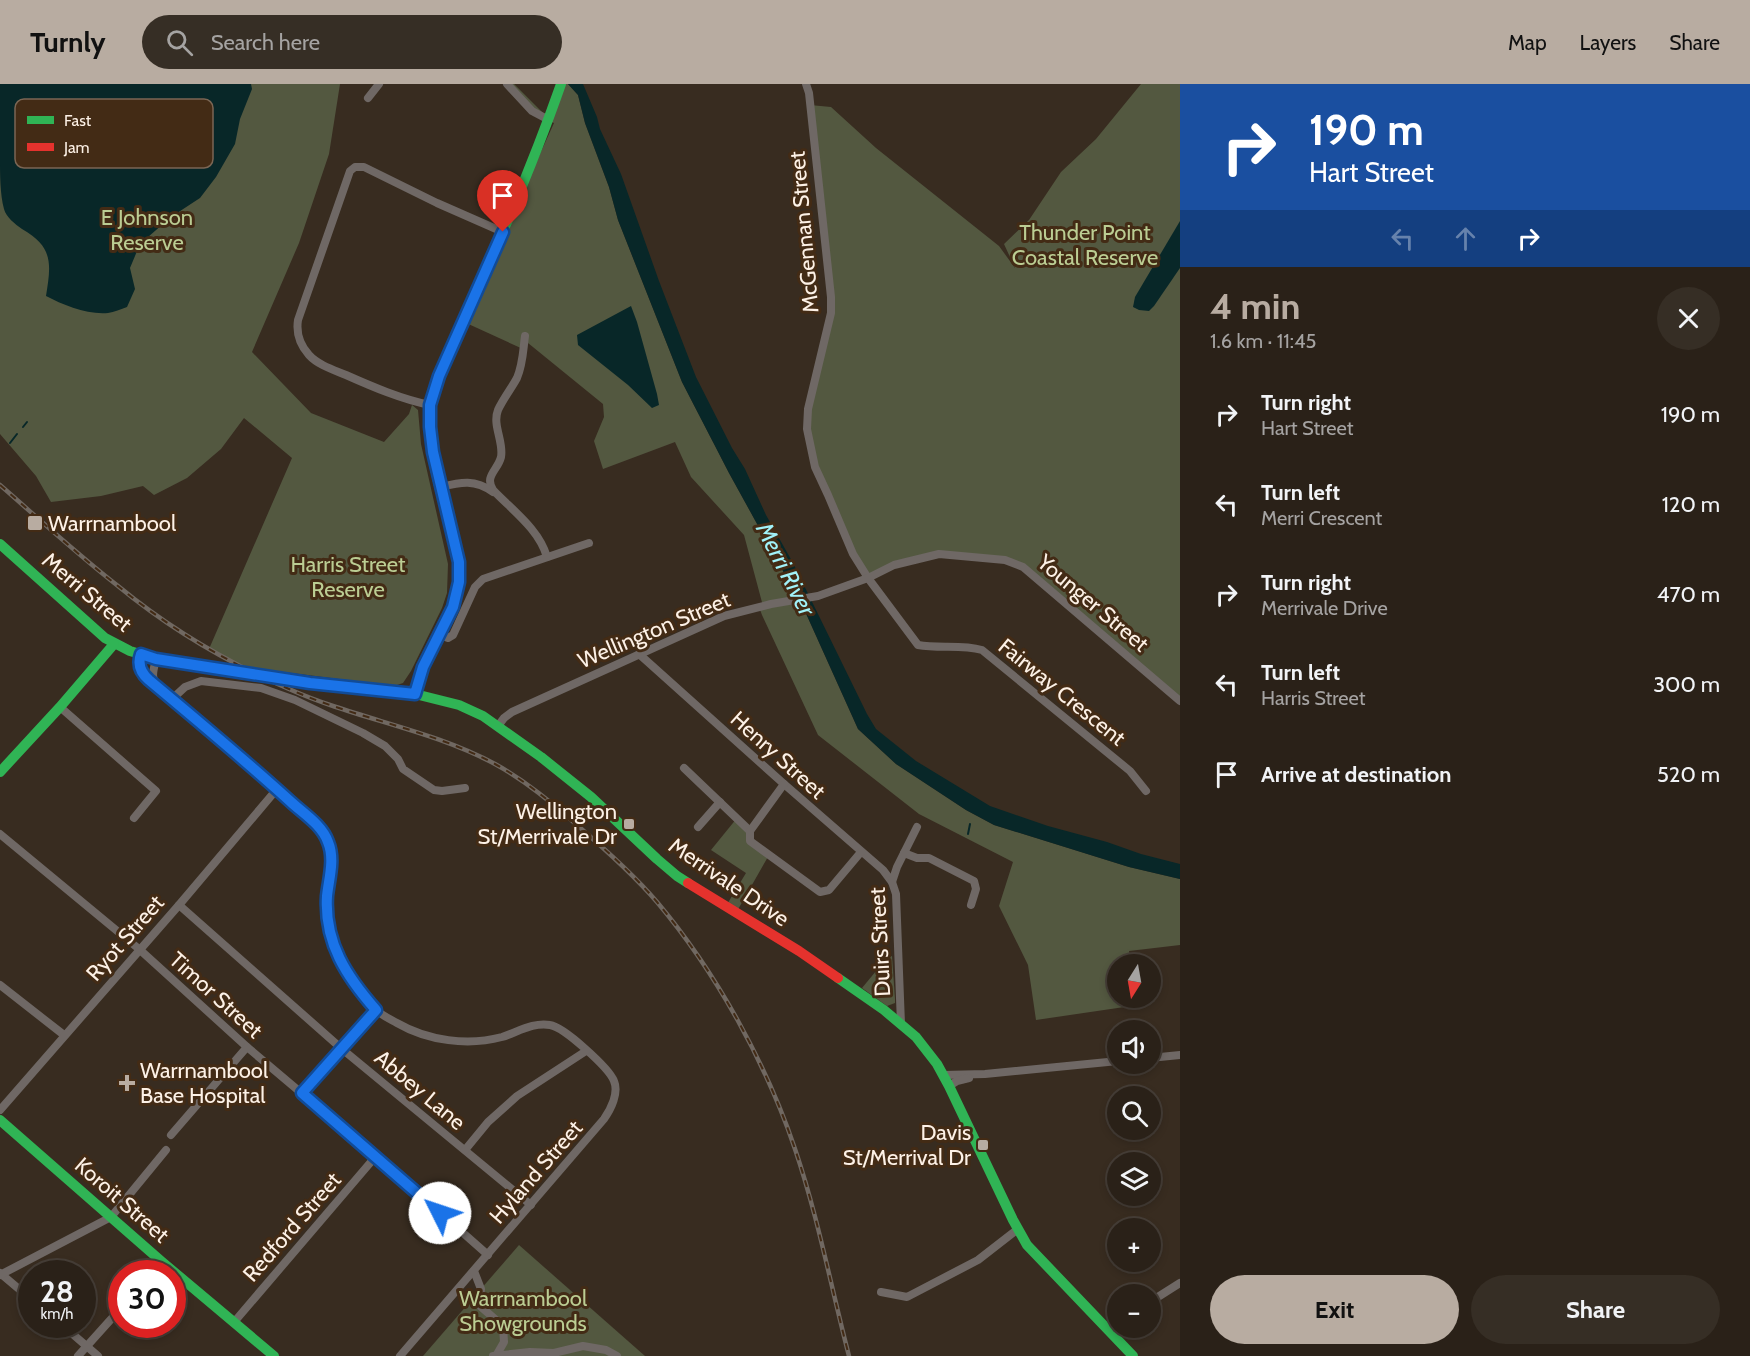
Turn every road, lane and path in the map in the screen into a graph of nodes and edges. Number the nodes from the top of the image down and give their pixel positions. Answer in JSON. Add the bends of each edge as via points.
{"nodes":[{"id":1,"x":379,"y":84,"type":"edge"},
{"id":2,"x":507,"y":84,"type":"edge"},
{"id":3,"x":806,"y":84,"type":"edge"},
{"id":4,"x":560,"y":86,"type":"edge"},
{"id":5,"x":368,"y":98,"type":"dead end"},
{"id":6,"x":549,"y":120,"type":"junction"},
{"id":7,"x":503,"y":232,"type":"junction"},
{"id":8,"x":525,"y":336,"type":"dead end"},
{"id":9,"x":430,"y":405,"type":"junction"},
{"id":10,"x":493,"y":471,"type":"junction"},
{"id":11,"x":461,"y":482,"type":"junction"},
{"id":12,"x":441,"y":487,"type":"junction"},
{"id":13,"x":497,"y":495,"type":"junction"},
{"id":14,"x":589,"y":543,"type":"dead end"},
{"id":15,"x":0,"y":544,"type":"edge"},
{"id":16,"x":547,"y":556,"type":"junction"},
{"id":17,"x":868,"y":579,"type":"junction"},
{"id":18,"x":440,"y":635,"type":"junction"},
{"id":19,"x":114,"y":644,"type":"junction"},
{"id":20,"x":141,"y":654,"type":"junction"},
{"id":21,"x":639,"y":654,"type":"junction"},
{"id":22,"x":156,"y":659,"type":"junction"},
{"id":23,"x":158,"y":688,"type":"junction"},
{"id":24,"x":415,"y":694,"type":"junction"},
{"id":25,"x":171,"y":699,"type":"junction"},
{"id":26,"x":1180,"y":701,"type":"edge"},
{"id":27,"x":60,"y":707,"type":"junction"},
{"id":28,"x":498,"y":726,"type":"junction"},
{"id":29,"x":684,"y":768,"type":"dead end"},
{"id":30,"x":0,"y":772,"type":"edge"},
{"id":31,"x":784,"y":784,"type":"junction"},
{"id":32,"x":465,"y":788,"type":"dead end"},
{"id":33,"x":277,"y":789,"type":"junction"},
{"id":34,"x":1146,"y":791,"type":"dead end"},
{"id":35,"x":720,"y":802,"type":"junction"},
{"id":36,"x":134,"y":818,"type":"dead end"},
{"id":37,"x":698,"y":827,"type":"dead end"},
{"id":38,"x":917,"y":827,"type":"dead end"},
{"id":39,"x":750,"y":831,"type":"junction"},
{"id":40,"x":0,"y":834,"type":"edge"},
{"id":41,"x":861,"y":852,"type":"junction"},
{"id":42,"x":904,"y":853,"type":"junction"},
{"id":43,"x":892,"y":882,"type":"junction"},
{"id":44,"x":971,"y":904,"type":"dead end"},
{"id":45,"x":179,"y":905,"type":"junction"},
{"id":46,"x":139,"y":949,"type":"junction"},
{"id":47,"x":0,"y":986,"type":"edge"},
{"id":48,"x":376,"y":1010,"type":"junction"},
{"id":49,"x":901,"y":1024,"type":"junction"},
{"id":50,"x":64,"y":1035,"type":"junction"},
{"id":51,"x":247,"y":1047,"type":"junction"},
{"id":52,"x":342,"y":1049,"type":"junction"},
{"id":53,"x":586,"y":1051,"type":"junction"},
{"id":54,"x":1180,"y":1055,"type":"edge"},
{"id":55,"x":1161,"y":1057,"type":"edge"},
{"id":56,"x":1107,"y":1062,"type":"edge"},
{"id":57,"x":946,"y":1081,"type":"junction"},
{"id":58,"x":302,"y":1093,"type":"junction"},
{"id":59,"x":0,"y":1110,"type":"edge"},
{"id":60,"x":0,"y":1120,"type":"edge"},
{"id":61,"x":171,"y":1135,"type":"dead end"},
{"id":62,"x":166,"y":1150,"type":"dead end"},
{"id":63,"x":465,"y":1150,"type":"junction"},
{"id":64,"x":376,"y":1156,"type":"junction"},
{"id":65,"x":531,"y":1205,"type":"junction"},
{"id":66,"x":111,"y":1217,"type":"junction"},
{"id":67,"x":1018,"y":1229,"type":"junction"},
{"id":68,"x":488,"y":1255,"type":"junction"},
{"id":69,"x":160,"y":1260,"type":"edge"},
{"id":70,"x":474,"y":1271,"type":"junction"},
{"id":71,"x":0,"y":1274,"type":"edge"},
{"id":72,"x":186,"y":1282,"type":"edge"},
{"id":73,"x":1180,"y":1283,"type":"edge"},
{"id":74,"x":18,"y":1289,"type":"edge"},
{"id":75,"x":881,"y":1292,"type":"dead end"},
{"id":76,"x":1161,"y":1295,"type":"edge"},
{"id":77,"x":235,"y":1322,"type":"junction"},
{"id":78,"x":108,"y":1323,"type":"edge"},
{"id":79,"x":1107,"y":1329,"type":"edge"},
{"id":80,"x":78,"y":1338,"type":"edge"},
{"id":81,"x":1116,"y":1338,"type":"edge"},
{"id":82,"x":87,"y":1346,"type":"junction"},
{"id":83,"x":568,"y":1353,"type":"edge"},
{"id":84,"x":78,"y":1356,"type":"edge"},
{"id":85,"x":98,"y":1356,"type":"edge"},
{"id":86,"x":274,"y":1356,"type":"edge"},
{"id":87,"x":400,"y":1356,"type":"edge"},
{"id":88,"x":495,"y":1356,"type":"edge"},
{"id":89,"x":617,"y":1356,"type":"edge"},
{"id":90,"x":1133,"y":1356,"type":"edge"}],
"edges":[{"from":1,"to":5,"type":"street"},
{"from":2,"to":6,"type":"street","via":[[532,111]]},
{"from":3,"to":17,"type":"street","name":"McGennan Street","via":[[831,313],[808,409],[807,429],[815,467]]},
{"from":4,"to":6,"type":"street"},
{"from":6,"to":7,"type":"street"},
{"from":7,"to":9,"type":"street"},
{"from":7,"to":9,"type":"street","via":[[364,167],[350,171],[298,320],[298,336],[316,361],[403,398]]},
{"from":8,"to":10,"type":"street","via":[[519,372],[497,412],[501,454]]},
{"from":9,"to":12,"type":"street","via":[[431,438]]},
{"from":10,"to":11,"type":"street","via":[[487,477]]},
{"from":10,"to":13,"type":"street","via":[[490,483]]},
{"from":11,"to":12,"type":"street"},
{"from":11,"to":13,"type":"street","via":[[473,482]]},
{"from":12,"to":18,"type":"street","via":[[459,562],[459,582]]},
{"from":13,"to":16,"type":"street","via":[[534,533]]},
{"from":14,"to":16,"type":"street"},
{"from":15,"to":19,"type":"street","name":"Merri Street"},
{"from":16,"to":18,"type":"street","via":[[480,581],[453,635]]},
{"from":17,"to":21,"type":"street","name":"Wellington Street","via":[[818,596],[724,616]]},
{"from":17,"to":26,"type":"street","name":"Younger Street","via":[[894,565],[939,554],[1005,560],[1023,567]]},
{"from":17,"to":34,"type":"street","name":"Fairway Crescent","via":[[918,645],[982,650],[1130,771]]},
{"from":18,"to":24,"type":"street","via":[[423,667]]},
{"from":19,"to":20,"type":"street","name":"Merri Street"},
{"from":19,"to":27,"type":"street"},
{"from":20,"to":22,"type":"street","name":"Merri Street"},
{"from":20,"to":23,"type":"street","via":[[142,672]]},
{"from":21,"to":28,"type":"street","name":"Wellington Street","via":[[512,712]]},
{"from":21,"to":31,"type":"street","name":"Henry Street"},
{"from":22,"to":23,"type":"street","via":[[153,678]]},
{"from":22,"to":24,"type":"street","name":"Merrivale Drive","via":[[310,683]]},
{"from":23,"to":25,"type":"street"},
{"from":24,"to":28,"type":"street","name":"Merrivale Drive","via":[[459,705]]},
{"from":25,"to":32,"type":"street","via":[[185,687],[201,681],[261,688],[363,733],[385,746],[403,769],[434,790]]},
{"from":25,"to":33,"type":"street"},
{"from":27,"to":30,"type":"street"},
{"from":27,"to":36,"type":"street","via":[[156,791]]},
{"from":28,"to":49,"type":"street","name":"Merrivale Drive","via":[[570,779],[677,876],[798,951]]},
{"from":29,"to":35,"type":"street"},
{"from":31,"to":39,"type":"street"},
{"from":31,"to":41,"type":"street","name":"Henry Street"},
{"from":33,"to":45,"type":"street","name":"Ryot Street"},
{"from":33,"to":48,"type":"street","via":[[322,831],[328,842],[332,856],[327,900],[332,936],[349,977]]},
{"from":35,"to":37,"type":"street"},
{"from":35,"to":39,"type":"street"},
{"from":38,"to":42,"type":"street","name":"Duirs Street"},
{"from":39,"to":41,"type":"street","via":[[750,841],[820,892],[829,890]]},
{"from":40,"to":46,"type":"street","name":"Timor Street"},
{"from":41,"to":43,"type":"street","name":"Henry Street"},
{"from":42,"to":43,"type":"street","name":"Duirs Street"},
{"from":42,"to":44,"type":"street","via":[[929,858],[974,880],[976,889]]},
{"from":43,"to":49,"type":"street","name":"Duirs Street","via":[[896,894]]},
{"from":45,"to":46,"type":"street","name":"Ryot Street"},
{"from":45,"to":52,"type":"street","name":"Abbey Lane"},
{"from":46,"to":50,"type":"street","name":"Ryot Street"},
{"from":46,"to":51,"type":"street","name":"Timor Street"},
{"from":47,"to":50,"type":"street"},
{"from":48,"to":52,"type":"street"},
{"from":48,"to":53,"type":"street","via":[[418,1033],[452,1041],[491,1040],[542,1024],[553,1025]]},
{"from":49,"to":57,"type":"street","name":"Merrivale Drive","via":[[926,1048]]},
{"from":50,"to":59,"type":"street","name":"Ryot Street"},
{"from":51,"to":58,"type":"street","name":"Timor Street"},
{"from":51,"to":61,"type":"street"},
{"from":52,"to":58,"type":"street"},
{"from":52,"to":63,"type":"street","name":"Abbey Lane"},
{"from":53,"to":63,"type":"street","via":[[517,1096]]},
{"from":53,"to":65,"type":"street","name":"Hyland Street","via":[[614,1081],[609,1113]]},
{"from":54,"to":55,"type":"street"},
{"from":56,"to":57,"type":"street"},
{"from":57,"to":67,"type":"street","name":"Merrivale Drive"},
{"from":58,"to":64,"type":"street","name":"Timor Street"},
{"from":60,"to":66,"type":"street","name":"Koroit Street"},
{"from":62,"to":66,"type":"street"},
{"from":63,"to":65,"type":"street","name":"Abbey Lane"},
{"from":64,"to":68,"type":"street","name":"Timor Street"},
{"from":64,"to":77,"type":"street","name":"Redford Street"},
{"from":65,"to":68,"type":"street","name":"Hyland Street"},
{"from":66,"to":69,"type":"street","name":"Koroit Street"},
{"from":66,"to":71,"type":"street"},
{"from":67,"to":75,"type":"street","via":[[978,1260],[907,1297]]},
{"from":67,"to":79,"type":"street","name":"Merrivale Drive","via":[[1039,1259]]},
{"from":68,"to":70,"type":"street","name":"Hyland Street"},
{"from":70,"to":87,"type":"street","name":"Hyland Street"},
{"from":70,"to":88,"type":"street","via":[[481,1289],[480,1306],[503,1326],[504,1342]]},
{"from":71,"to":74,"type":"street"},
{"from":72,"to":77,"type":"street","name":"Koroit Street"},
{"from":73,"to":76,"type":"street"},
{"from":77,"to":86,"type":"street","name":"Koroit Street"},
{"from":78,"to":82,"type":"street"},
{"from":80,"to":82,"type":"street"},
{"from":81,"to":90,"type":"street","name":"Merrivale Drive"},
{"from":82,"to":84,"type":"street"},
{"from":82,"to":85,"type":"street"},
{"from":83,"to":88,"type":"street"},
{"from":83,"to":89,"type":"street","via":[[583,1346]]}]}
